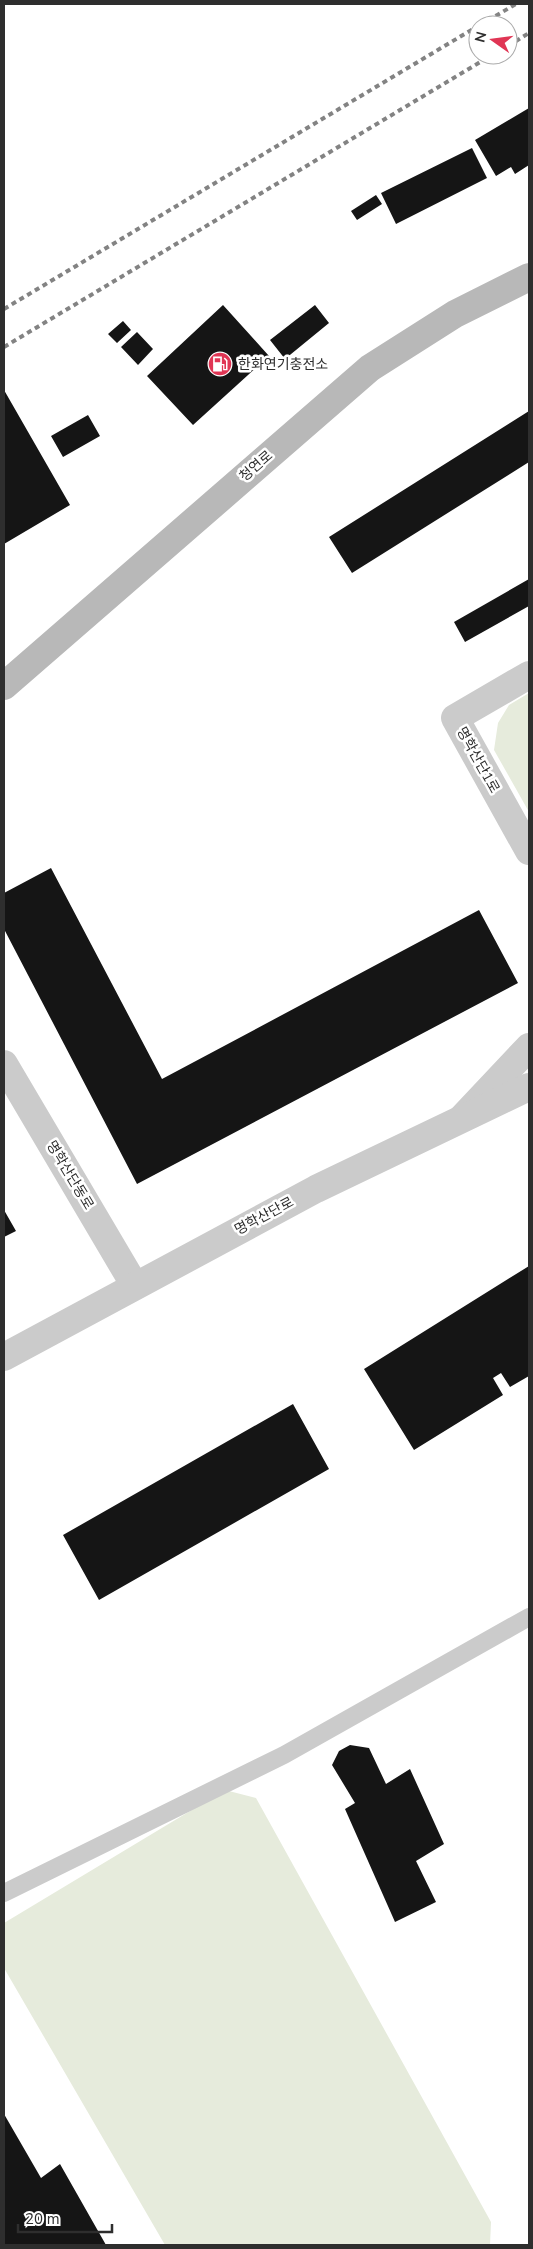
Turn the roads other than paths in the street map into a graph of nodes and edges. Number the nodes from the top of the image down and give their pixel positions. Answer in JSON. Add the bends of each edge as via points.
{"nodes":[{"id":1,"x":529,"y":277,"type":"edge"},
{"id":2,"x":529,"y":675,"type":"edge"},
{"id":3,"x":4,"y":686,"type":"edge"},
{"id":4,"x":529,"y":851,"type":"edge"},
{"id":5,"x":529,"y":1047,"type":"edge"},
{"id":6,"x":4,"y":1064,"type":"edge"},
{"id":7,"x":529,"y":1087,"type":"edge"},
{"id":8,"x":462,"y":1118,"type":"junction"},
{"id":9,"x":135,"y":1286,"type":"junction"},
{"id":10,"x":4,"y":1356,"type":"edge"},
{"id":11,"x":529,"y":1617,"type":"edge"},
{"id":12,"x":4,"y":1893,"type":"edge"}],
"edges":[{"from":1,"to":3,"type":"main road","name":"청연로","via":[[455,314],[370,368]]},
{"from":2,"to":4,"type":"street","name":"명학산단1로","via":[[454,718]]},
{"from":5,"to":8,"type":"street"},
{"from":6,"to":9,"type":"street","name":"명학산단동로"},
{"from":7,"to":8,"type":"street","name":"명학산단로"},
{"from":8,"to":9,"type":"street","name":"명학산단로","via":[[316,1189]]},
{"from":9,"to":10,"type":"street","name":"명학산단로"},
{"from":11,"to":12,"type":"lane","via":[[284,1755]]}]}
